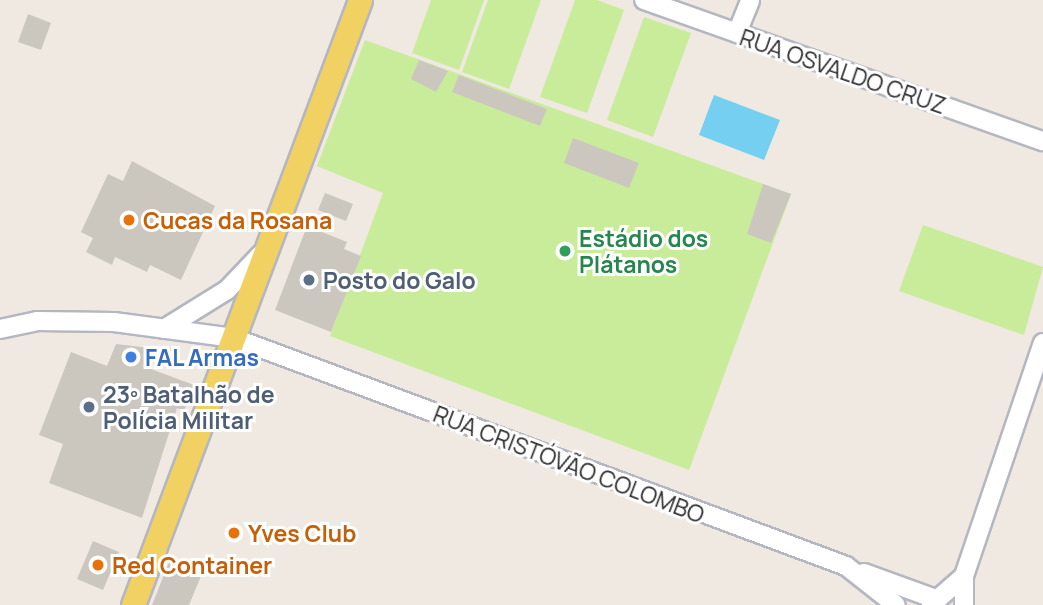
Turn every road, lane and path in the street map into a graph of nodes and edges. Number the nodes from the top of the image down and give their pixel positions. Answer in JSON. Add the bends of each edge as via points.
{"nodes":[{"id":1,"x":360,"y":0,"type":"edge"},
{"id":2,"x":644,"y":0,"type":"edge"},
{"id":3,"x":750,"y":0,"type":"edge"},
{"id":4,"x":737,"y":33,"type":"junction"},
{"id":5,"x":1043,"y":141,"type":"edge"},
{"id":6,"x":271,"y":241,"type":"junction"},
{"id":7,"x":163,"y":329,"type":"junction"},
{"id":8,"x":0,"y":330,"type":"edge"},
{"id":9,"x":234,"y":338,"type":"junction"},
{"id":10,"x":1043,"y":343,"type":"edge"},
{"id":11,"x":846,"y":566,"type":"junction"},
{"id":12,"x":964,"y":576,"type":"junction"},
{"id":13,"x":934,"y":602,"type":"edge"},
{"id":14,"x":133,"y":605,"type":"edge"},
{"id":15,"x":896,"y":605,"type":"edge"},
{"id":16,"x":964,"y":605,"type":"edge"}],
"edges":[{"from":1,"to":6,"type":"main road"},
{"from":2,"to":4,"type":"street","name":"RUA OSVALDO CRUZ"},
{"from":3,"to":4,"type":"street"},
{"from":4,"to":5,"type":"street","name":"RUA OSVALDO CRUZ"},
{"from":6,"to":7,"type":"street","via":[[227,290]]},
{"from":6,"to":9,"type":"main road"},
{"from":7,"to":8,"type":"street","name":"RUA CRISTÓVÃO COLOMBO","via":[[37,321]]},
{"from":7,"to":9,"type":"street","name":"RUA CRISTÓVÃO COLOMBO"},
{"from":9,"to":11,"type":"street","name":"RUA CRISTÓVÃO COLOMBO"},
{"from":9,"to":14,"type":"main road"},
{"from":10,"to":12,"type":"street"},
{"from":11,"to":13,"type":"street"},
{"from":11,"to":15,"type":"street","name":"RUA CRISTÓVÃO COLOMBO"},
{"from":12,"to":13,"type":"street"},
{"from":12,"to":16,"type":"street"}]}
